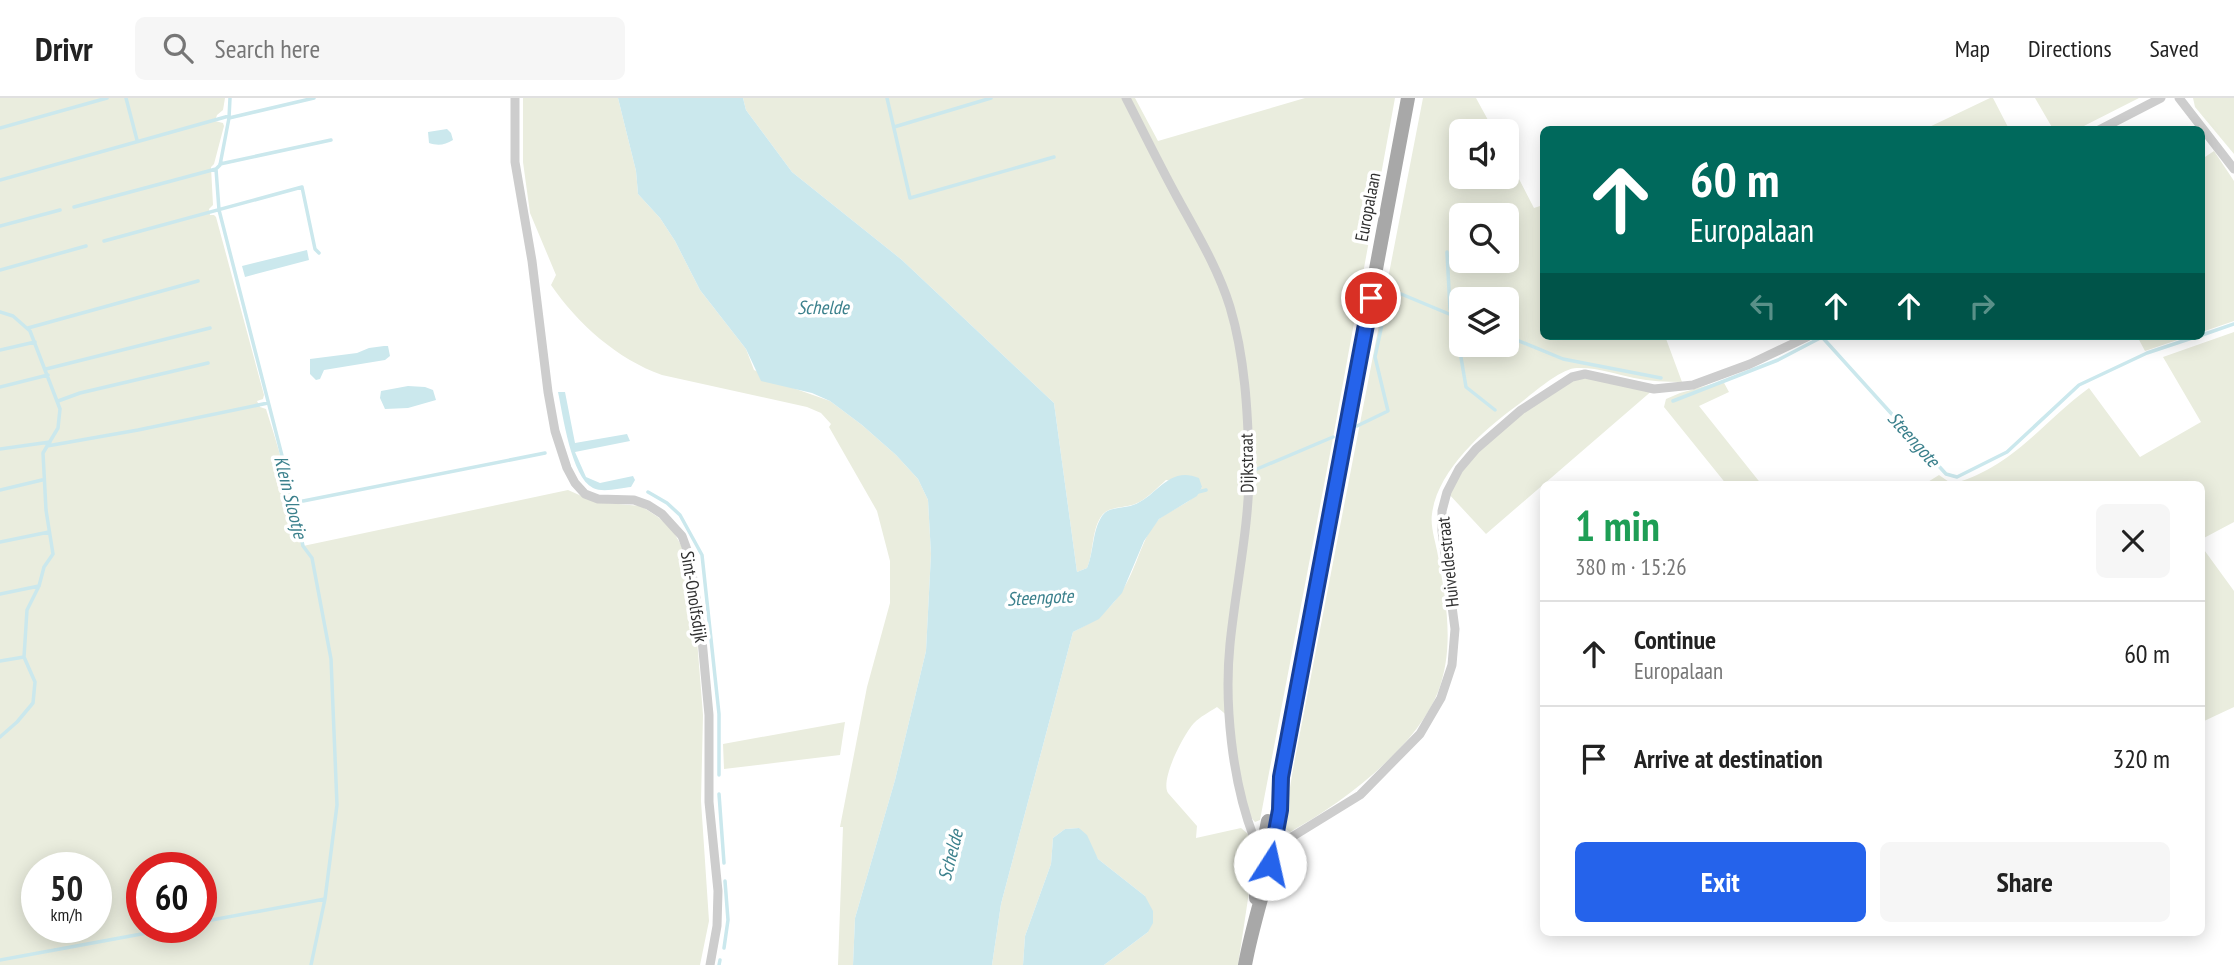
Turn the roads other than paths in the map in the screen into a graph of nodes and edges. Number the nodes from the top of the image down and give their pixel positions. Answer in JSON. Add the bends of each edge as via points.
{"nodes":[{"id":1,"x":515,"y":98,"type":"edge"},
{"id":2,"x":1126,"y":98,"type":"edge"},
{"id":3,"x":1408,"y":98,"type":"edge"},
{"id":4,"x":2161,"y":98,"type":"edge"},
{"id":5,"x":2179,"y":98,"type":"edge"},
{"id":6,"x":2107,"y":126,"type":"edge"},
{"id":7,"x":2201,"y":126,"type":"edge"},
{"id":8,"x":2205,"y":132,"type":"edge"},
{"id":9,"x":2234,"y":169,"type":"edge"},
{"id":10,"x":1801,"y":340,"type":"edge"},
{"id":11,"x":1268,"y":845,"type":"junction"},
{"id":12,"x":710,"y":965,"type":"edge"},
{"id":13,"x":1245,"y":965,"type":"edge"}],
"edges":[{"from":1,"to":12,"type":"street","name":"Sint-Onolfsdijk","via":[[515,162],[548,392],[567,468],[584,494],[634,500],[662,514],[682,536],[689,555],[709,715],[709,802],[718,891]]},
{"from":2,"to":11,"type":"street","name":"Dijkstraat","via":[[1217,274],[1236,332],[1244,381],[1249,479],[1230,646],[1229,698],[1242,798],[1254,838]]},
{"from":3,"to":11,"type":"main road","name":"Europalaan"},
{"from":4,"to":6,"type":"street"},
{"from":5,"to":7,"type":"street"},
{"from":8,"to":9,"type":"street"},
{"from":10,"to":11,"type":"street","name":"Huiveldestraat","via":[[1693,385],[1654,388],[1585,374],[1572,377],[1521,410],[1476,449],[1459,469],[1442,511],[1455,629],[1452,666],[1441,698],[1420,734],[1360,795],[1282,844]]},
{"from":11,"to":13,"type":"main road","name":"Europalaan","via":[[1256,880]]}]}
